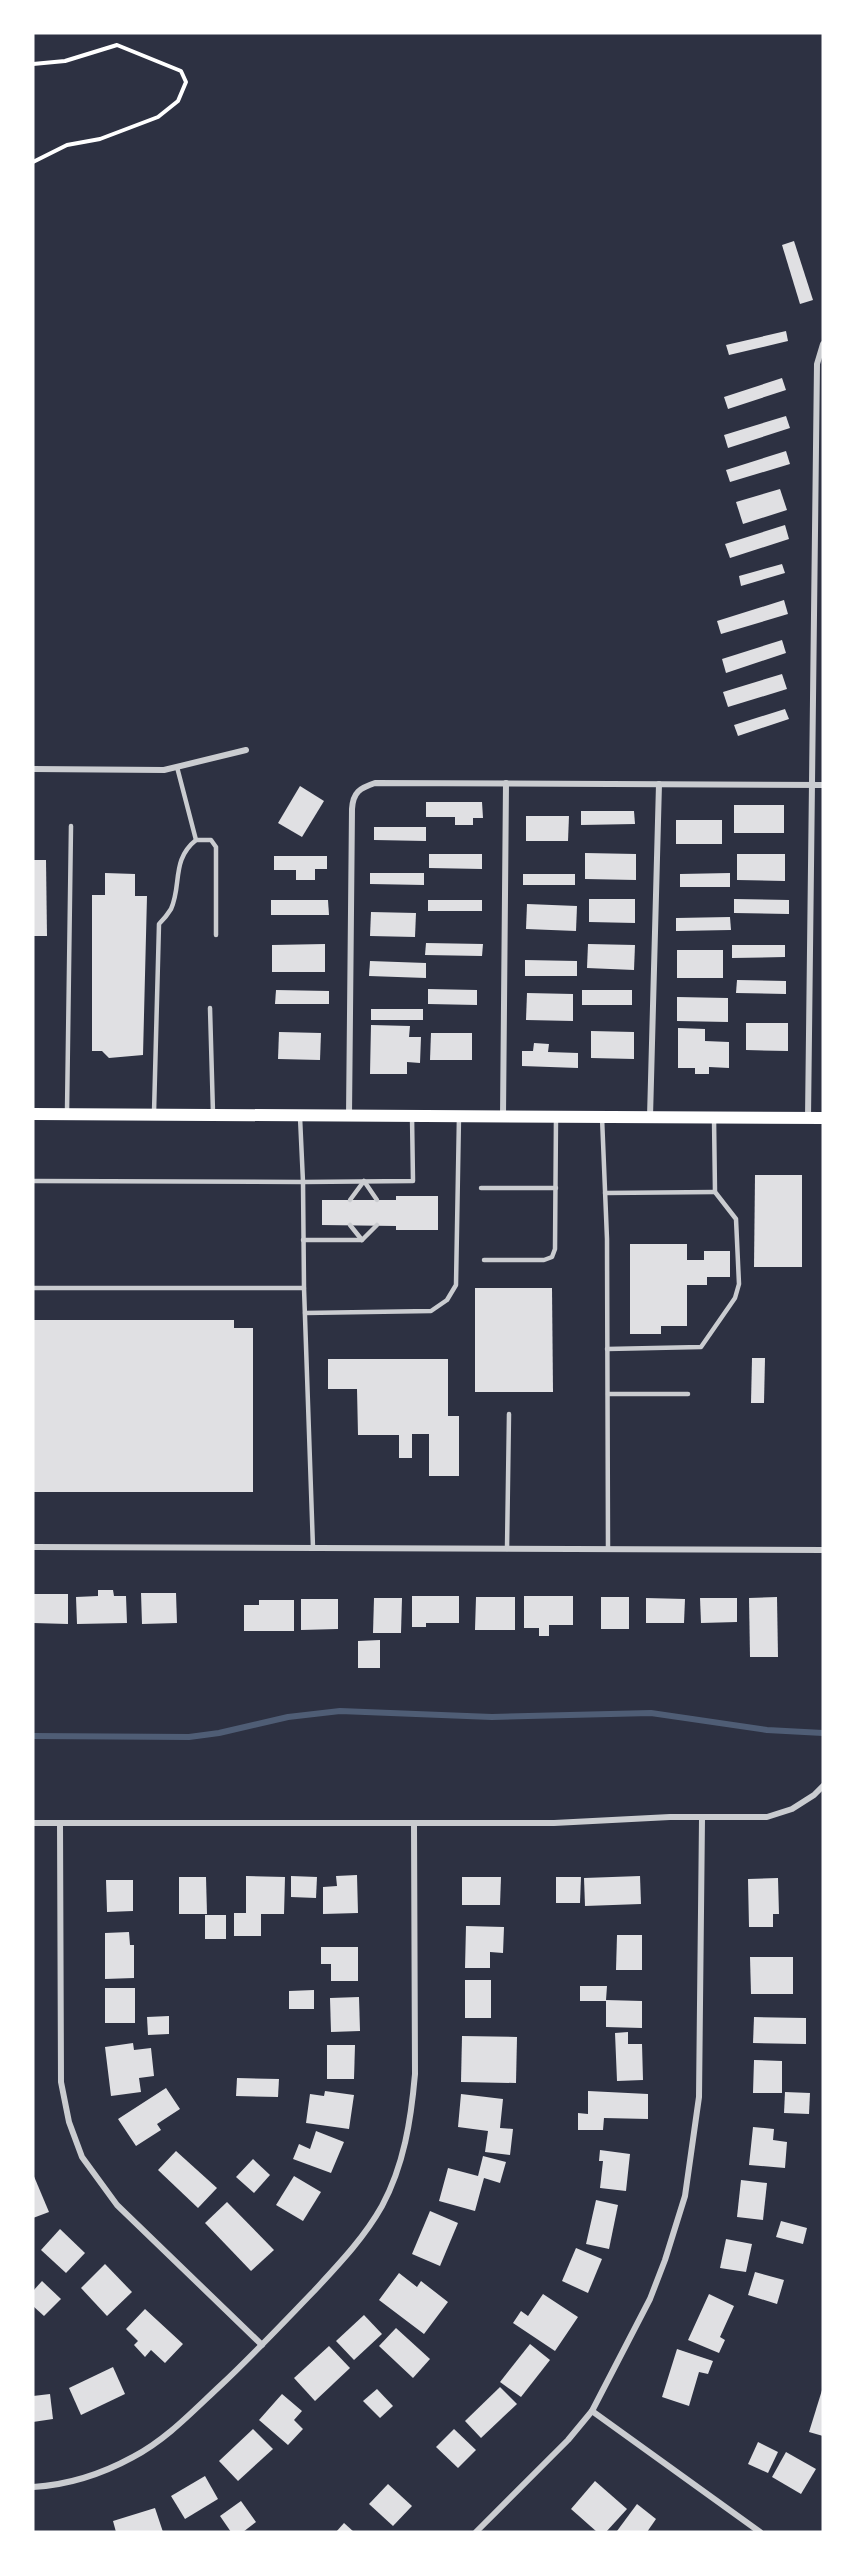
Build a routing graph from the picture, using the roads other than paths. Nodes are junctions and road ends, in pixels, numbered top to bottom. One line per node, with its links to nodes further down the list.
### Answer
1 (823, 344): 7 (street)
2 (246, 750): 3 (street)
3 (177, 767): 4 (street); 10 (lane)
4 (33, 769)
5 (506, 783): 6 (street); 18 (street); 21 (street)
6 (659, 784): 7 (street); 24 (street)
7 (813, 785): 8 (street); 26 (street)
8 (823, 785)
9 (71, 826): 14 (lane)
10 (196, 840): 11 (lane); 15 (lane)
11 (216, 935)
12 (210, 1008): 16 (lane)
13 (33, 1114): 14 (main road)
14 (67, 1114): 15 (main road)
15 (154, 1115): 16 (main road)
16 (214, 1115): 17 (main road)
17 (300, 1116): 18 (main road); 29 (lane)
18 (349, 1116): 19 (main road)
19 (412, 1116): 20 (main road); 30 (lane)
20 (459, 1116): 21 (main road); 44 (lane)
21 (503, 1117): 22 (main road)
22 (556, 1117): 23 (main road); 32 (lane)
23 (602, 1117): 24 (main road); 34 (lane)
24 (650, 1117): 25 (main road)
25 (714, 1118): 26 (main road); 33 (lane)
26 (808, 1118): 27 (main road)
27 (823, 1118)
28 (33, 1181): 29 (lane)
29 (303, 1182): 30 (lane); 39 (lane)
30 (363, 1182): 35 (lane); 36 (lane)
31 (481, 1188): 32 (lane)
32 (556, 1188): 41 (lane)
33 (715, 1192): 34 (lane); 45 (lane)
34 (604, 1193): 45 (lane)
35 (350, 1200)
36 (377, 1200)
37 (350, 1226): 40 (lane)
38 (377, 1226): 40 (lane)
39 (303, 1240): 40 (lane); 43 (lane)
40 (362, 1240)
41 (484, 1260)
42 (33, 1288): 43 (lane)
43 (304, 1288): 44 (lane)
44 (305, 1313): 50 (lane)
45 (608, 1349): 46 (lane)
46 (608, 1394): 47 (lane); 52 (lane)
47 (688, 1394)
48 (509, 1414): 51 (lane)
49 (33, 1547): 50 (street)
50 (313, 1548): 51 (street)
51 (507, 1549): 52 (street)
52 (608, 1549): 53 (street)
53 (823, 1550)
54 (823, 1786): 55 (street)
55 (702, 1819): 58 (street); 60 (street)
56 (33, 1823): 57 (street)
57 (60, 1823): 58 (street); 59 (street)
58 (414, 1824): 59 (street)
59 (262, 2345): 61 (street)
60 (592, 2411): 62 (street); 63 (street)
61 (33, 2487)
62 (476, 2532)
63 (760, 2532)

